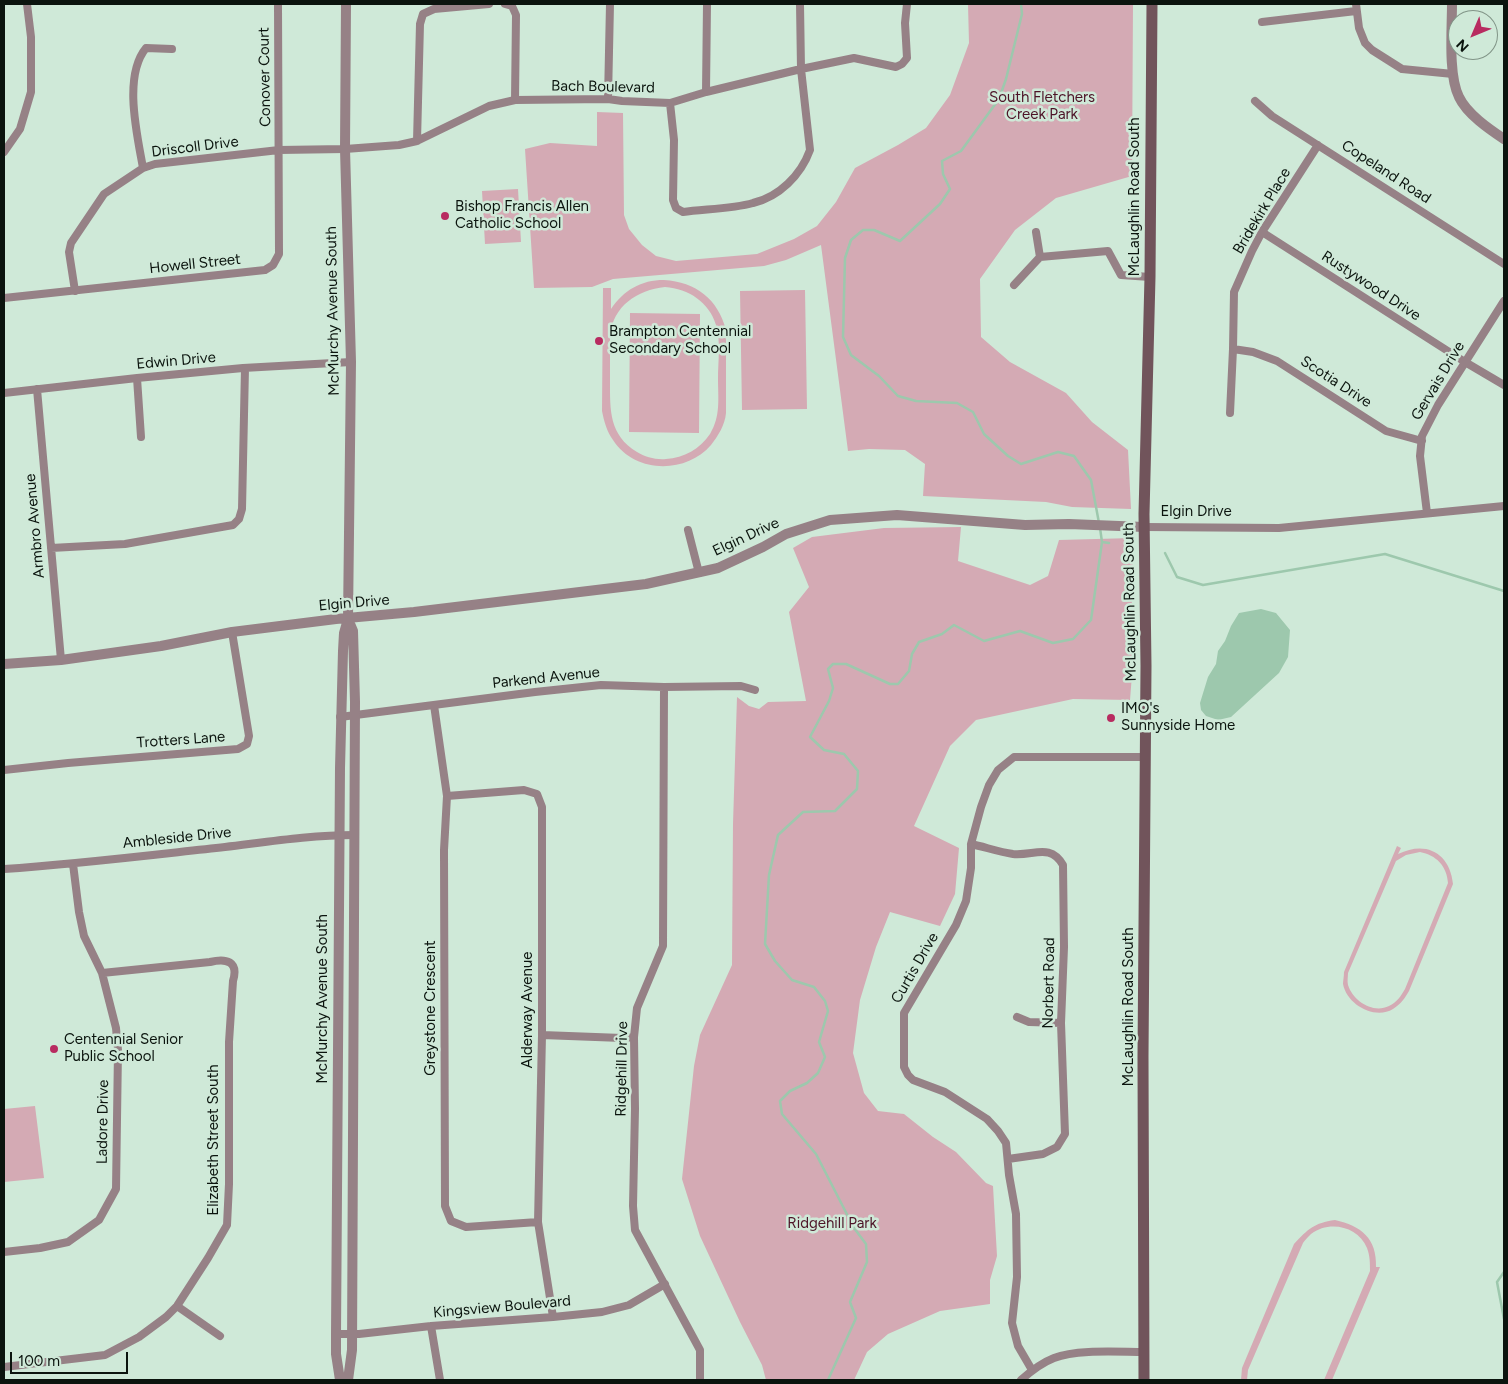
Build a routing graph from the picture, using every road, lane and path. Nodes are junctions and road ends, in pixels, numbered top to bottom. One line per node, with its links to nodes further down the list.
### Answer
1 (27, 4): 27 (street)
2 (278, 4): 26 (street, Conover Court)
3 (346, 4): 25 (street, McMurchy Avenue South)
4 (489, 4): 23 (street)
5 (505, 4): 19 (street)
6 (610, 4): 18 (street)
7 (706, 4): 17 (street)
8 (800, 4): 15 (street)
9 (907, 4): 15 (street, Bach Boulevard)
10 (1152, 4): 33 (main road, McLaughlin Road South)
11 (1452, 4): 16 (street)
12 (1356, 8): 13 (street); 16 (street)
13 (1262, 22)
14 (172, 49): 28 (street)
15 (801, 69): 17 (street, Bach Boulevard); 21 (street)
16 (1453, 74): 22 (street)
17 (706, 92): 21 (street, Bach Boulevard)
18 (608, 99): 19 (street, Bach Boulevard); 21 (street, Bach Boulevard)
19 (515, 100): 23 (street, Bach Boulevard)
20 (1256, 101): 24 (street, Copeland Road)
21 (670, 103)
22 (1504, 140)
23 (417, 141): 25 (street, Bach Boulevard)
24 (1318, 145): 30 (street, Bridekirk Place); 32 (street, Copeland Road)
25 (344, 149): 26 (street, Driscoll Drive); 39 (street, McMurchy Avenue South)
26 (279, 150): 28 (street, Driscoll Drive); 35 (street, Howell Street)
27 (4, 152)
28 (143, 168): 35 (street, Driscoll Drive)
29 (1036, 232): 31 (street)
30 (1262, 232): 38 (street, Bridekirk Place); 40 (street, Rustywood Drive)
31 (1040, 257): 33 (street); 34 (street)
32 (1504, 264)
33 (1150, 277): 51 (main road, McLaughlin Road South)
34 (1014, 285)
35 (75, 291): 36 (street, Howell Street)
36 (4, 298)
37 (1504, 301): 40 (street, Gervais Drive)
38 (1233, 349): 46 (street, Bridekirk Place); 48 (street, Scotia Drive)
39 (351, 362): 41 (street, Edwin Drive); 55 (street, McMurchy Avenue South)
40 (1465, 362): 43 (street, Rustywood Drive); 48 (street, Gervais Drive)
41 (245, 368): 42 (street, Edwin Drive); 53 (street)
42 (138, 378): 44 (street, Edwin Drive); 47 (street)
43 (1504, 385)
44 (37, 390): 45 (street, Edwin Drive); 53 (street, Armbro Avenue)
45 (4, 393)
46 (1230, 413)
47 (141, 437)
48 (1422, 441): 50 (street, Gervais Drive)
49 (1504, 506): 50 (street, Elgin Drive)
50 (1427, 513): 51 (street, Elgin Drive)
51 (1144, 527): 54 (street, Elgin Drive); 64 (main road, McLaughlin Road South)
52 (688, 530): 54 (street)
53 (51, 548): 57 (street, Armbro Avenue)
54 (699, 573): 55 (street, Elgin Drive)
55 (348, 619): 56 (street, Elgin Drive); 62 (street, McMurchy Avenue South); 63 (street, McMurchy Avenue South)
56 (232, 632): 57 (street, Elgin Drive); 65 (street, Trotters Lane)
57 (61, 660): 58 (street, Elgin Drive)
58 (4, 664)
59 (664, 687): 60 (street, Parkend Avenue); 61 (street, Parkend Avenue); 76 (street, Ridgehill Drive)
60 (755, 690)
61 (434, 705): 62 (street, Parkend Avenue); 66 (street, Greystone Crescent)
62 (355, 714): 63 (street, Parkend Avenue); 68 (street, McMurchy Avenue South)
63 (340, 717): 67 (street, McMurchy Avenue South)
64 (1146, 757): 69 (street, Curtis Drive); 87 (main road, McLaughlin Road South)
65 (4, 770)
66 (447, 796): 75 (street, Alderway Avenue); 78 (street, Greystone Crescent)
67 (339, 835): 68 (street, Ambleside Drive); 70 (street, Ambleside Drive); 84 (street, McMurchy Avenue South)
68 (354, 835): 85 (street, McMurchy Avenue South)
69 (971, 844): 74 (street, Norbert Road); 77 (street, Curtis Drive)
70 (73, 864): 71 (street, Ambleside Drive); 72 (street, Ladore Drive)
71 (4, 869)
72 (102, 973): 79 (street, Ladore Drive); 81 (street, Elizabeth Street South)
73 (1017, 1016): 74 (street)
74 (1061, 1022): 77 (street, Norbert Road)
75 (542, 1035): 76 (street); 78 (street, Alderway Avenue)
76 (634, 1037): 80 (street, Ridgehill Drive)
77 (1008, 1159): 89 (street, Curtis Drive)
78 (538, 1222): 82 (street, Alderway Avenue)
79 (4, 1252)
80 (665, 1284): 82 (street, Kingsview Boulevard); 93 (street, Ridgehill Drive)
81 (177, 1306): 86 (street); 88 (street, Elizabeth Street South)
82 (553, 1317): 83 (street, Kingsview Boulevard)
83 (431, 1326): 85 (street, Kingsview Boulevard); 92 (street)
84 (336, 1334): 85 (street, Kingsview Boulevard); 90 (street, McMurchy Avenue South)
85 (352, 1334): 91 (street, McMurchy Avenue South)
86 (220, 1336)
87 (1144, 1352): 89 (street); 95 (main road, McLaughlin Road South)
88 (4, 1367)
89 (1032, 1370): 94 (street)
90 (340, 1380)
91 (348, 1380)
92 (440, 1380)
93 (700, 1380)
94 (1021, 1380)
95 (1144, 1380)

